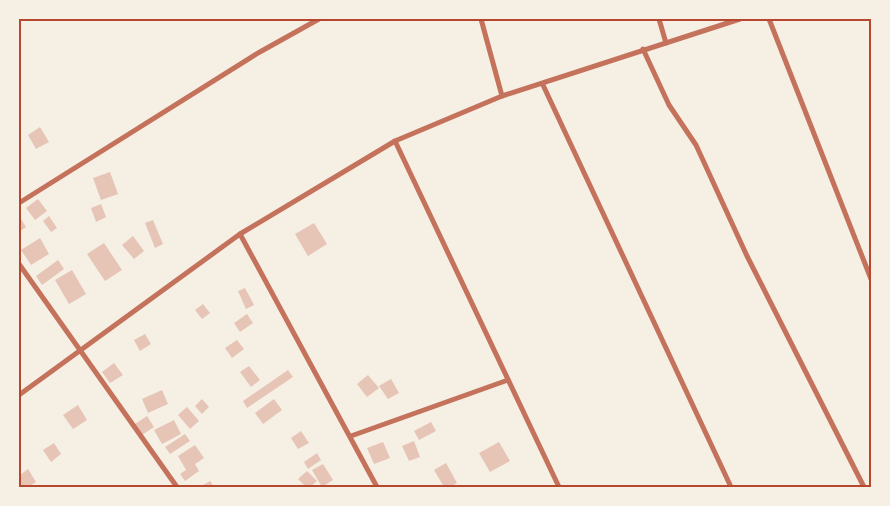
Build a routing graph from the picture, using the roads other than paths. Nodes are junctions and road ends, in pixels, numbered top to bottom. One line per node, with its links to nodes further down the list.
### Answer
1 (319, 19): 11 (street)
2 (481, 19): 9 (street)
3 (659, 19): 6 (street)
4 (740, 19): 6 (street)
5 (768, 19): 14 (street)
6 (666, 43): 7 (street)
7 (643, 49): 8 (street); 23 (street)
8 (543, 85): 9 (street); 22 (street)
9 (502, 96): 10 (street)
10 (395, 141): 12 (street); 16 (street)
11 (19, 203)
12 (240, 234): 15 (street); 18 (street)
13 (19, 264): 15 (street)
14 (871, 280)
15 (79, 350): 17 (street); 19 (street)
16 (508, 380): 18 (street); 21 (street)
17 (19, 395)
18 (351, 436): 20 (street)
19 (177, 487)
20 (377, 487)
21 (559, 487)
22 (732, 487)
23 (864, 487)

